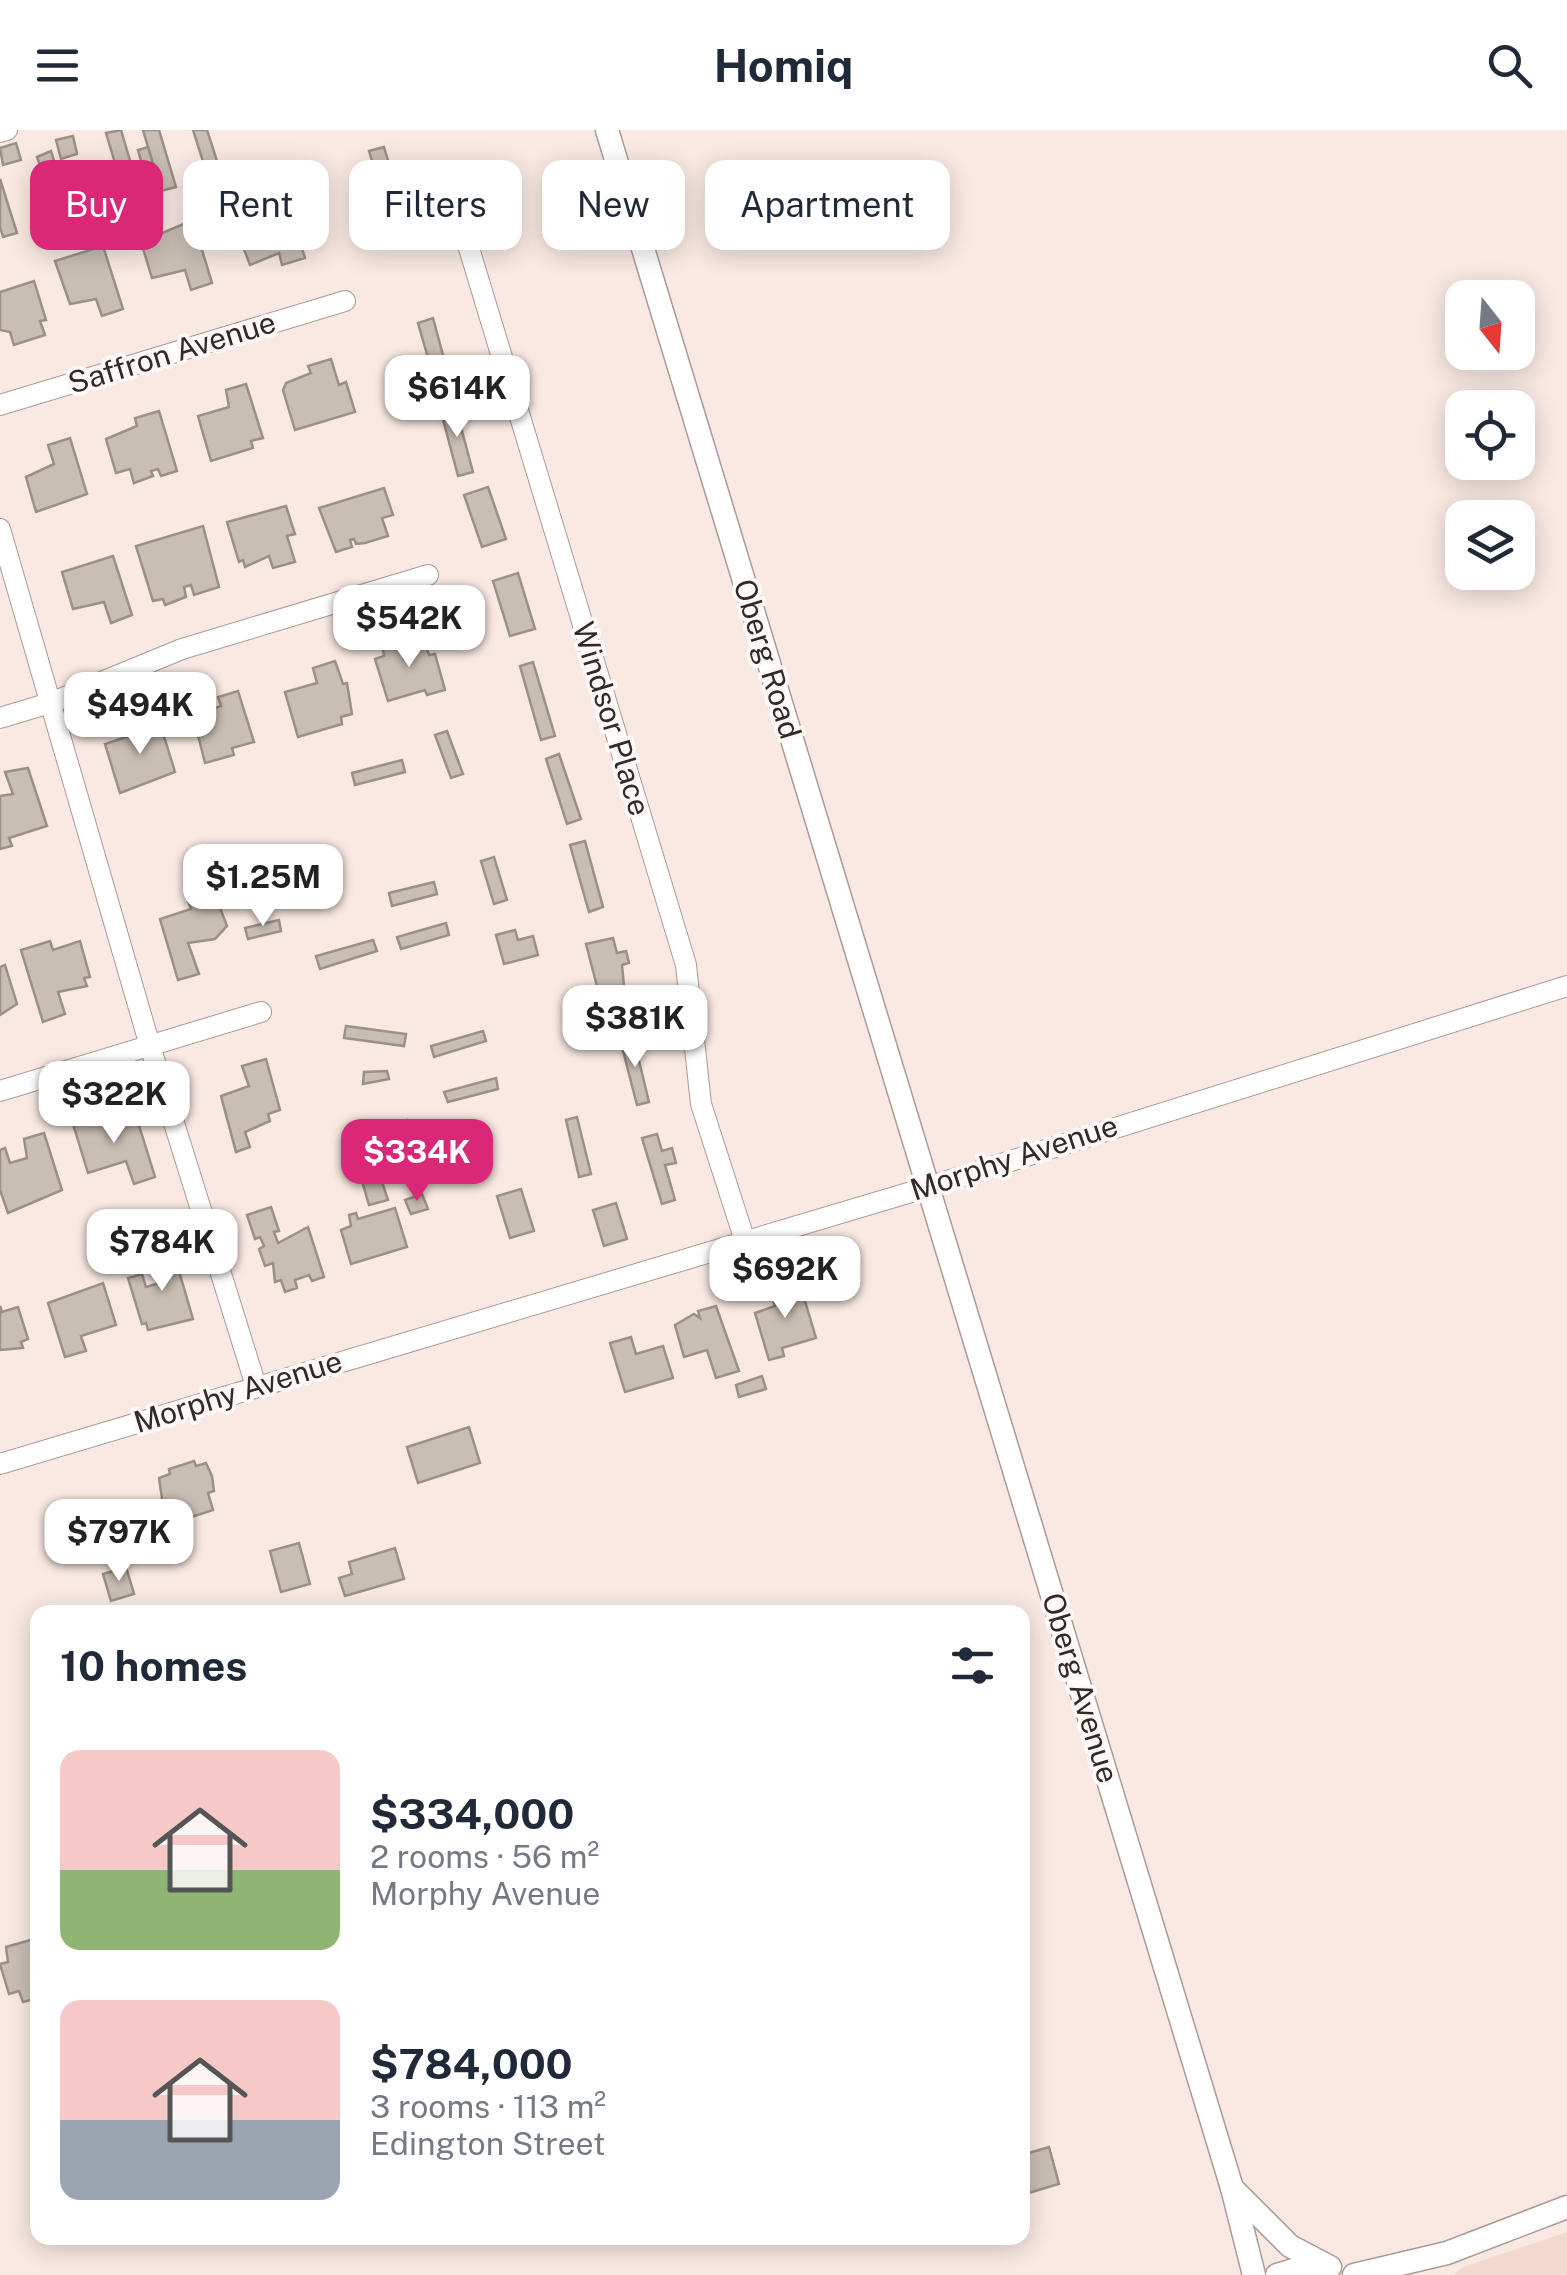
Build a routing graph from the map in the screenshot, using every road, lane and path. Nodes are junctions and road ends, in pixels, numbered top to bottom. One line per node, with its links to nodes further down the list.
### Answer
1 (7, 130): 3 (street)
2 (607, 130): 15 (street, Oberg Road)
3 (0, 132)
4 (470, 250): 16 (street, Windsor Place)
5 (344, 300): 6 (street, Saffron Avenue)
6 (0, 405)
7 (0, 529): 9 (street)
8 (428, 575): 9 (street)
9 (53, 702): 10 (street); 13 (street)
10 (0, 718)
11 (1567, 986): 15 (street, Morphy Avenue)
12 (261, 1012): 13 (street)
13 (150, 1046): 14 (street); 17 (street)
14 (0, 1091)
15 (928, 1187): 16 (street, Morphy Avenue); 19 (street, Oberg Avenue)
16 (745, 1241): 17 (street, Morphy Avenue)
17 (256, 1386): 18 (street, Morphy Avenue)
18 (0, 1464)
19 (1232, 2188): 22 (street, Oberg Avenue); 23 (street, Oberg Avenue)
20 (1567, 2208): 21 (street)
21 (1447, 2253): 22 (street); 25 (street)
22 (1345, 2272): 24 (street)
23 (1254, 2275)
24 (1278, 2275)
25 (1429, 2275)

